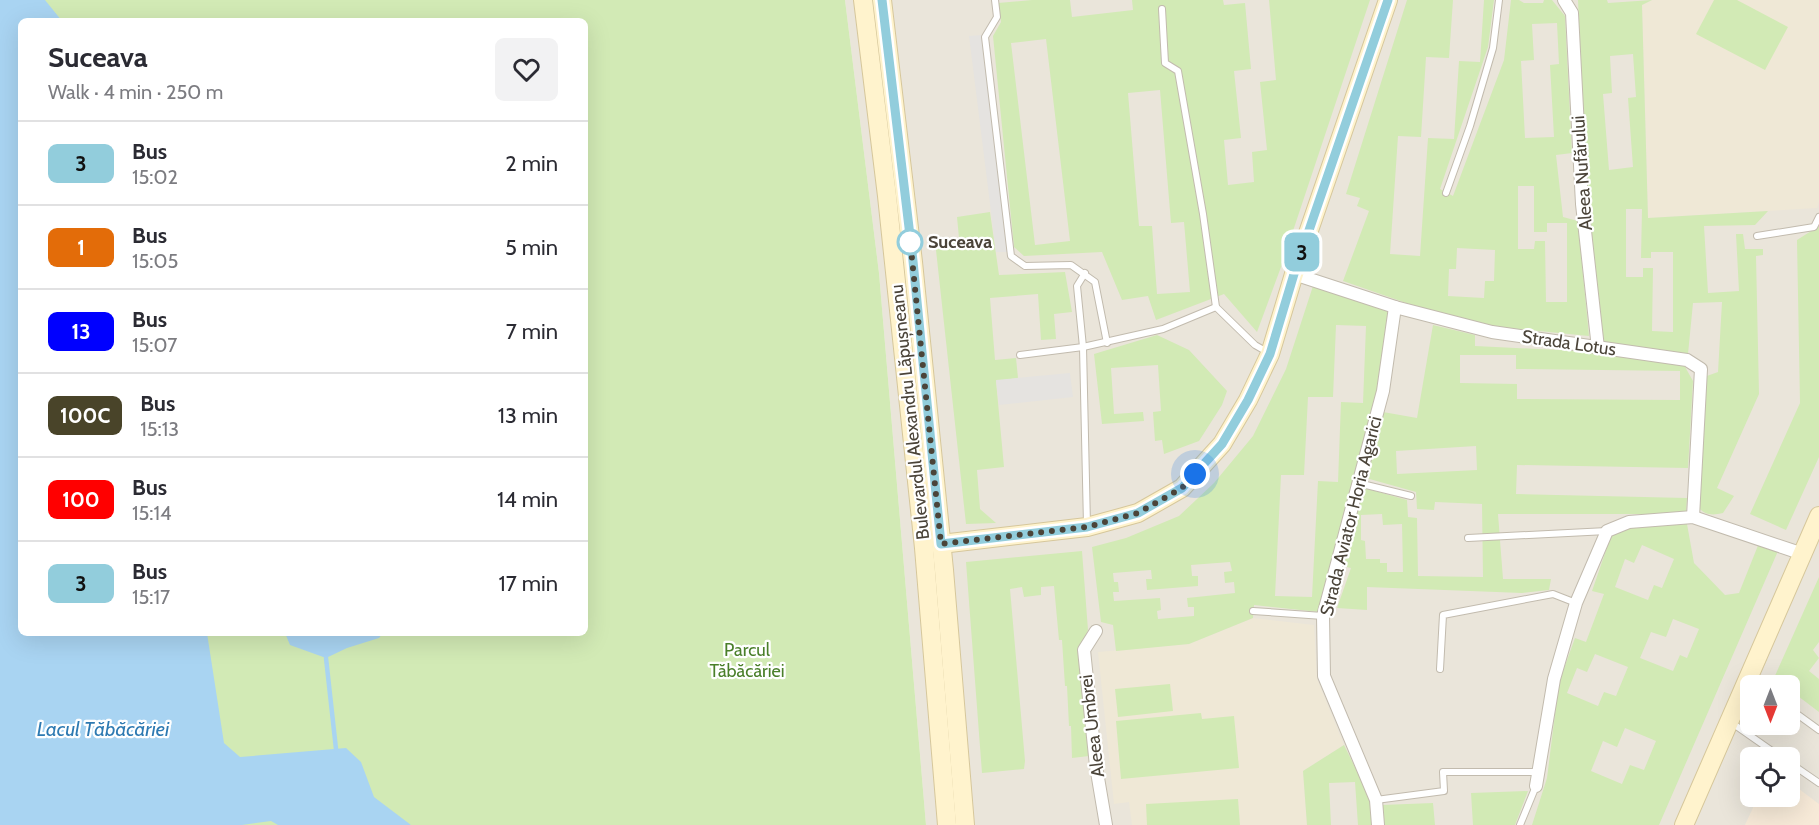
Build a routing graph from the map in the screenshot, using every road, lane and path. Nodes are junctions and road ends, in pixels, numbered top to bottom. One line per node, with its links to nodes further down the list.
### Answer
1 (863, 0): 45 (main road, Bulevardul Alexandru Lăpușneanu)
2 (882, 0): 27 (main road, Bulevardul Alexandru Lăpușneanu)
3 (995, 0): 11 (lane)
4 (1389, 0): 12 (main road)
5 (1499, 0): 8 (lane)
6 (1564, 0): 17 (street, Aleea Nufărului)
7 (1162, 9): 13 (lane)
8 (1446, 193)
9 (1819, 217): 10 (lane)
10 (1756, 236)
11 (1085, 273): 15 (lane); 16 (lane)
12 (1294, 274): 14 (street, Strada Lotus); 18 (main road)
13 (1216, 307): 15 (lane); 18 (lane)
14 (1395, 307): 17 (street, Strada Lotus); 20 (street, Strada Aviator Horia Agarici)
15 (1107, 343): 16 (lane)
16 (1083, 347): 19 (lane); 24 (lane)
17 (1598, 348): 23 (street, Strada Lotus)
18 (1270, 354): 24 (main road)
19 (1020, 355)
20 (1358, 483): 21 (lane); 31 (street, Strada Aviator Horia Agarici)
21 (1411, 496)
22 (1819, 516): 28 (main road)
23 (1693, 518): 25 (street); 28 (street)
24 (1087, 527): 27 (main road)
25 (1607, 531): 26 (lane); 29 (street)
26 (1468, 538)
27 (941, 544): 46 (main road, Bulevardul Alexandru Lăpușneanu)
28 (1803, 554): 34 (main road)
29 (1576, 603): 33 (lane); 41 (street)
30 (1253, 611): 31 (lane)
31 (1323, 616): 44 (street, Strada Aviator Horia Agarici)
32 (1096, 631): 47 (street, Aleea Umbrei)
33 (1440, 669)
34 (1755, 675)
35 (1740, 703): 37 (main road)
36 (1800, 716): 38 (lane)
37 (1730, 721): 39 (lane); 50 (main road)
38 (1819, 730)
39 (1767, 747)
40 (1800, 770): 42 (lane)
41 (1538, 772): 43 (street); 44 (lane)
42 (1819, 783)
43 (1536, 786): 49 (lane)
44 (1376, 800): 48 (street, Strada Aviator Horia Agarici)
45 (947, 825)
46 (965, 825)
47 (1106, 825)
48 (1378, 825)
49 (1520, 825)
50 (1684, 825)

